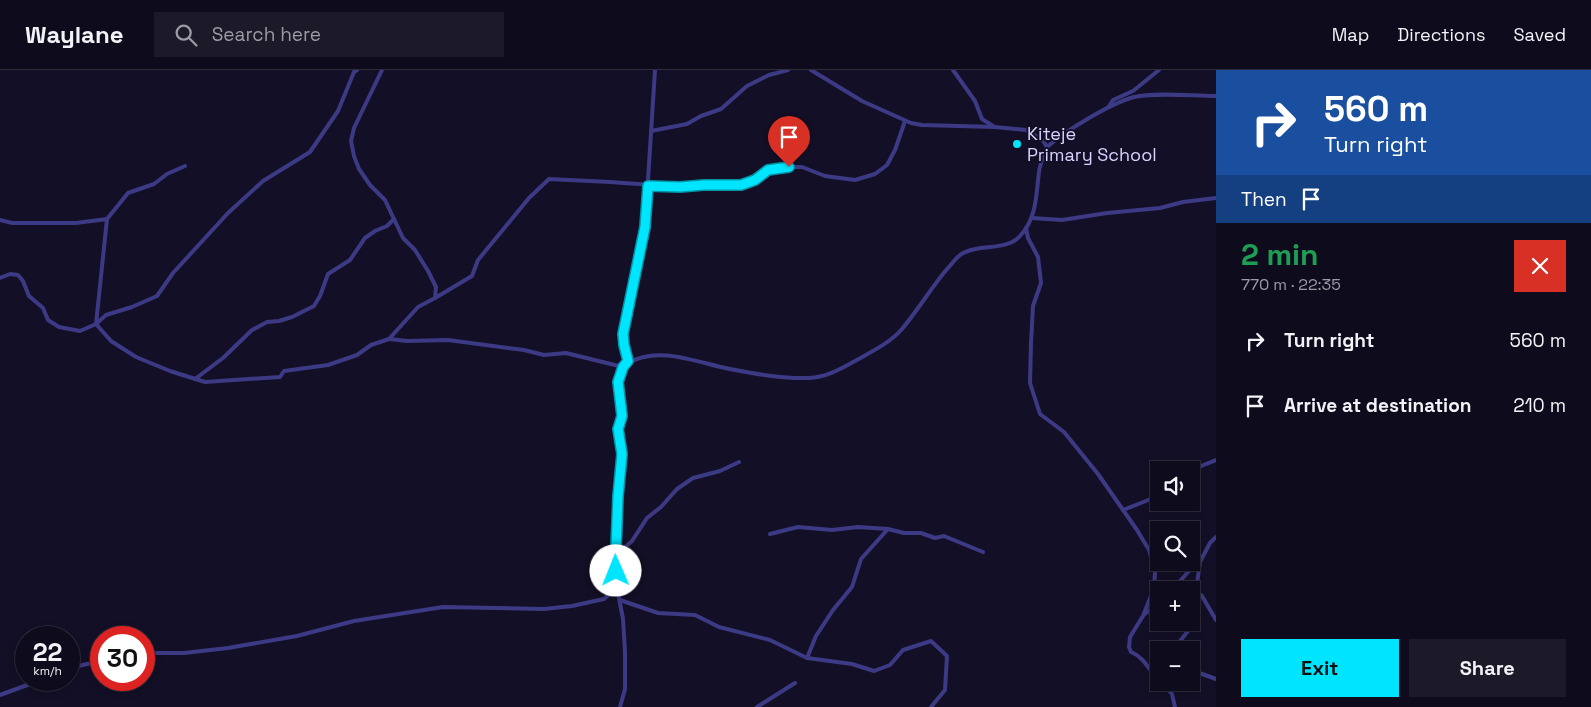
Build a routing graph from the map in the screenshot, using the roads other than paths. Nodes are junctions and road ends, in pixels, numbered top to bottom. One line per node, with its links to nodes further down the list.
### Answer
1 (357, 70): 24 (street)
2 (382, 70): 19 (street)
3 (655, 70): 12 (street)
4 (788, 70): 12 (street)
5 (811, 70): 10 (street)
6 (953, 70): 11 (street)
7 (1159, 70): 9 (street)
8 (1216, 96): 9 (street)
9 (1107, 109): 13 (street)
10 (905, 120): 11 (street); 15 (street)
11 (995, 127): 13 (street)
12 (651, 131): 15 (street)
13 (1047, 147): 17 (street)
14 (185, 166): 18 (street)
15 (648, 186): 23 (street); 26 (street)
16 (1216, 198): 17 (street)
17 (1032, 218): 21 (street)
18 (107, 219): 20 (street); 24 (street)
19 (394, 219): 23 (street); 28 (street)
20 (0, 220)
21 (1026, 228): 26 (street); 33 (street)
22 (0, 278): 24 (street)
23 (435, 298): 25 (street)
24 (96, 324): 28 (street)
25 (389, 339): 27 (street); 28 (street)
26 (627, 364): 27 (street)
27 (623, 367): 38 (street)
28 (195, 378)
29 (1216, 460): 31 (street)
30 (739, 462): 38 (street)
31 (1200, 467)
32 (1150, 499): 33 (street)
33 (1123, 510): 46 (street)
34 (888, 529): 35 (street); 37 (street); 51 (street)
35 (770, 534)
36 (1216, 537): 39 (street)
37 (983, 552)
38 (616, 555): 42 (street)
39 (1200, 562)
40 (1189, 571): 41 (street)
41 (1180, 581)
42 (616, 588): 44 (street); 50 (street)
43 (1200, 595): 47 (street)
44 (620, 600): 51 (street); 59 (street)
45 (1150, 610): 46 (street)
46 (1143, 616): 52 (street)
47 (1216, 620)
48 (1188, 631): 49 (street)
49 (1180, 641)
50 (155, 653)
51 (807, 658): 61 (street)
52 (1150, 668)
53 (1200, 673): 54 (street)
54 (1216, 679)
55 (795, 682): 60 (street)
56 (15, 690): 58 (street)
57 (1169, 691): 62 (street)
58 (0, 695)
59 (620, 707)
60 (757, 707)
61 (931, 707)
62 (1175, 707)

